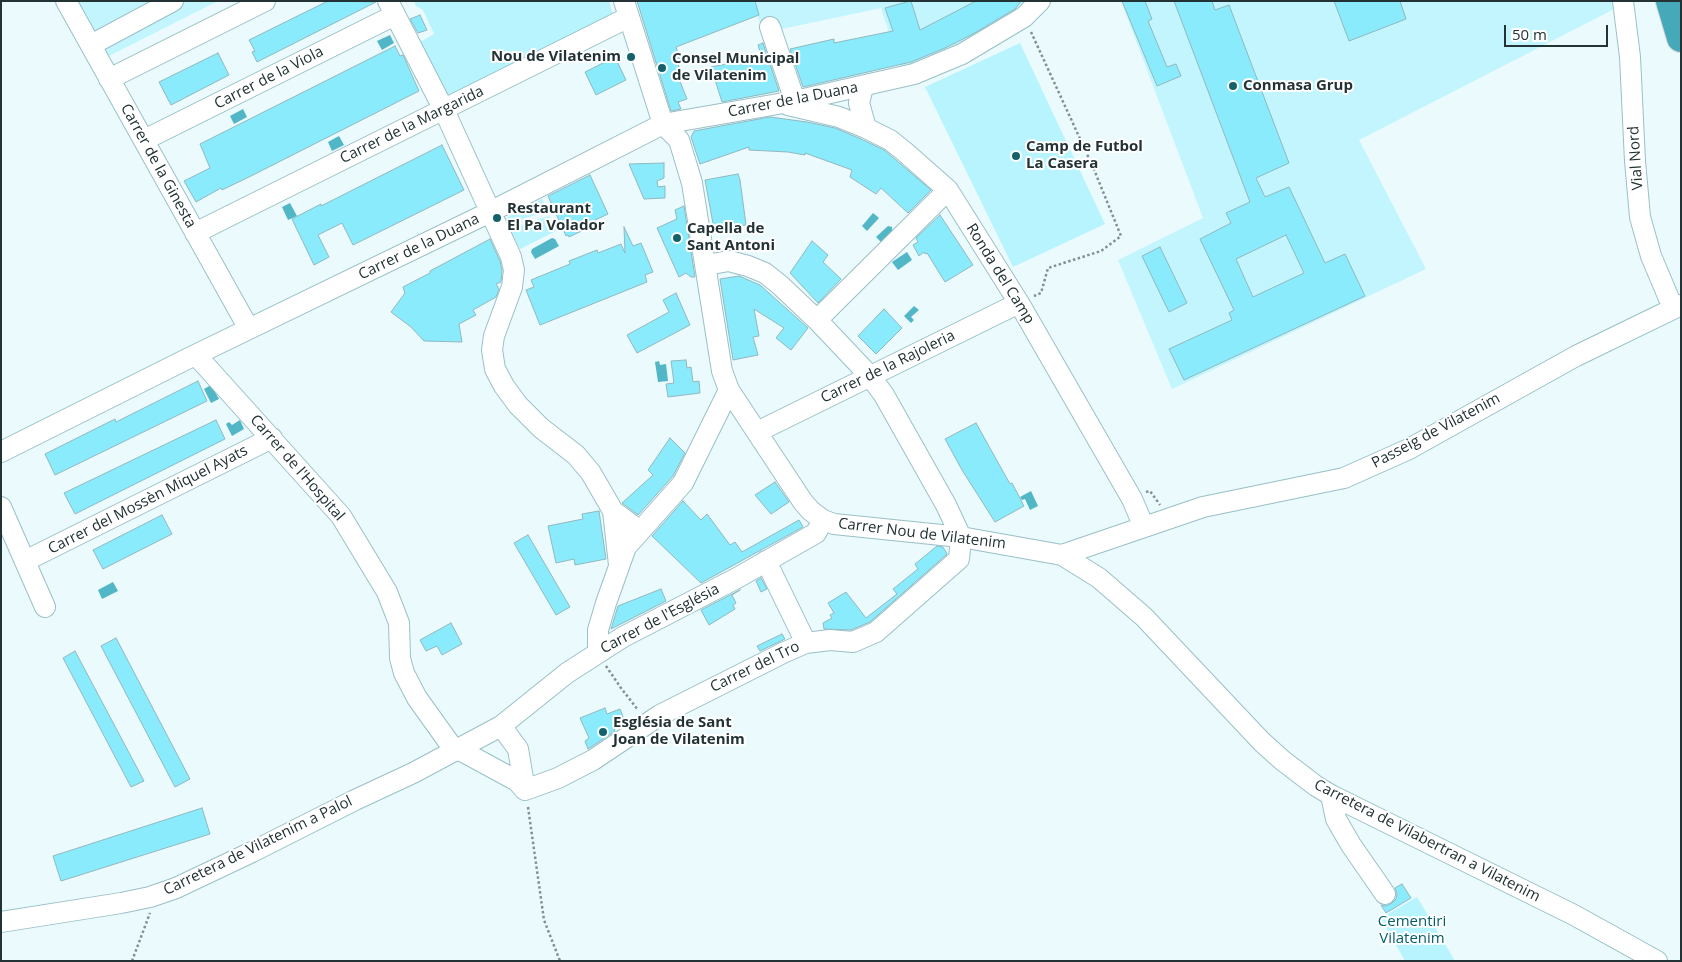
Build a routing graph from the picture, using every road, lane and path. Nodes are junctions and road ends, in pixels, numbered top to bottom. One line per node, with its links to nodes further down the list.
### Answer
1 (66, 1): 13 (street, Carrer de la Ginesta)
2 (172, 1): 13 (street)
3 (265, 1): 8 (street)
4 (1040, 1): 10 (street, Carrer de la Duana)
5 (1623, 1): 26 (street, Vial Nord)
6 (1670, 1): 12 (highway)
7 (391, 8): 17 (street); 20 (street, Carrer de la Viola)
8 (232, 9): 14 (street)
9 (626, 9): 17 (street, Carrer de la Margarida); 18 (street, Carrer Nou de Vilatenim)
10 (1024, 17): 15 (street, Carrer de la Duana); 25 (path)
11 (770, 27): 16 (street)
12 (1681, 38)
13 (91, 45): 14 (street, Carrer de la Ginesta)
14 (109, 79): 20 (street, Carrer de la Ginesta)
15 (863, 87): 16 (street, Carrer de la Duana); 19 (street)
16 (788, 102): 18 (street, Carrer de la Duana); 19 (street, Ronda del Camp)
17 (444, 110): 22 (street); 23 (street, Carrer de la Margarida)
18 (663, 124): 22 (street, Carrer de la Duana); 24 (street, Carrer Nou de Vilatenim)
19 (866, 128): 21 (street, Ronda del Camp)
20 (144, 140): 23 (street, Carrer de la Ginesta)
21 (948, 190): 25 (street, Ronda del Camp); 27 (street)
22 (490, 212): 28 (street, Carrer de la Duana); 36 (street)
23 (195, 233): 28 (street, Carrer de la Ginesta)
24 (706, 265): 27 (street); 31 (street, Carrer Nou de Vilatenim)
25 (1019, 303): 30 (street, Carrer de la Rajoleria); 38 (street, Ronda del Camp)
26 (1677, 307): 38 (street, Passeig de Vilatenim)
27 (817, 320): 30 (street)
28 (249, 330): 29 (street, Carrer de la Duana)
29 (196, 355): 33 (street, Carrer de l'Hospital); 34 (street, Carrer de la Duana)
30 (870, 376): 32 (street, Carrer de la Rajoleria); 40 (street)
31 (729, 390): 32 (street, Carrer Nou de Vilatenim); 39 (street)
32 (757, 432): 37 (street, Carrer Nou de Vilatenim)
33 (272, 438): 42 (street, Carrer del Mossèn Miquel Ayats); 50 (street, Carrer de l'Hospital)
34 (1, 452)
35 (1, 507): 42 (street)
36 (613, 511): 39 (street); 44 (street)
37 (823, 520): 40 (street, Carrer Nou de Vilatenim); 43 (street, Carrer de l'Església)
38 (1144, 527): 41 (street, Passeig de Vilatenim)
39 (640, 531): 44 (street)
40 (960, 537): 41 (street, Carrer Nou de Vilatenim); 46 (street, Carrer del Tro)
41 (1062, 555): 52 (street, Carretera de Vilabertran a Vilatenim)
42 (24, 561): 45 (street)
43 (766, 561): 46 (street); 47 (street, Carrer de l'Església)
44 (619, 566): 47 (street)
45 (45, 607)
46 (806, 642): 48 (street, Carrer del Tro)
47 (598, 653): 48 (path); 49 (street, Carrer de l'Església)
48 (660, 715): 51 (street, Carrer del Tro)
49 (501, 726): 50 (street, Carretera de Vilatenim a Palol); 51 (street)
50 (456, 750): 51 (street); 53 (street, Carretera de Vilatenim a Palol)
51 (526, 790): 57 (path)
52 (1331, 795): 54 (street); 58 (street, Carretera de Vilabertran a Vilatenim)
53 (159, 894): 55 (street, Carretera de Vilatenim a Palol); 56 (path)
54 (1385, 894)
55 (1, 922)
56 (132, 961)
57 (560, 961)
58 (1657, 961)

